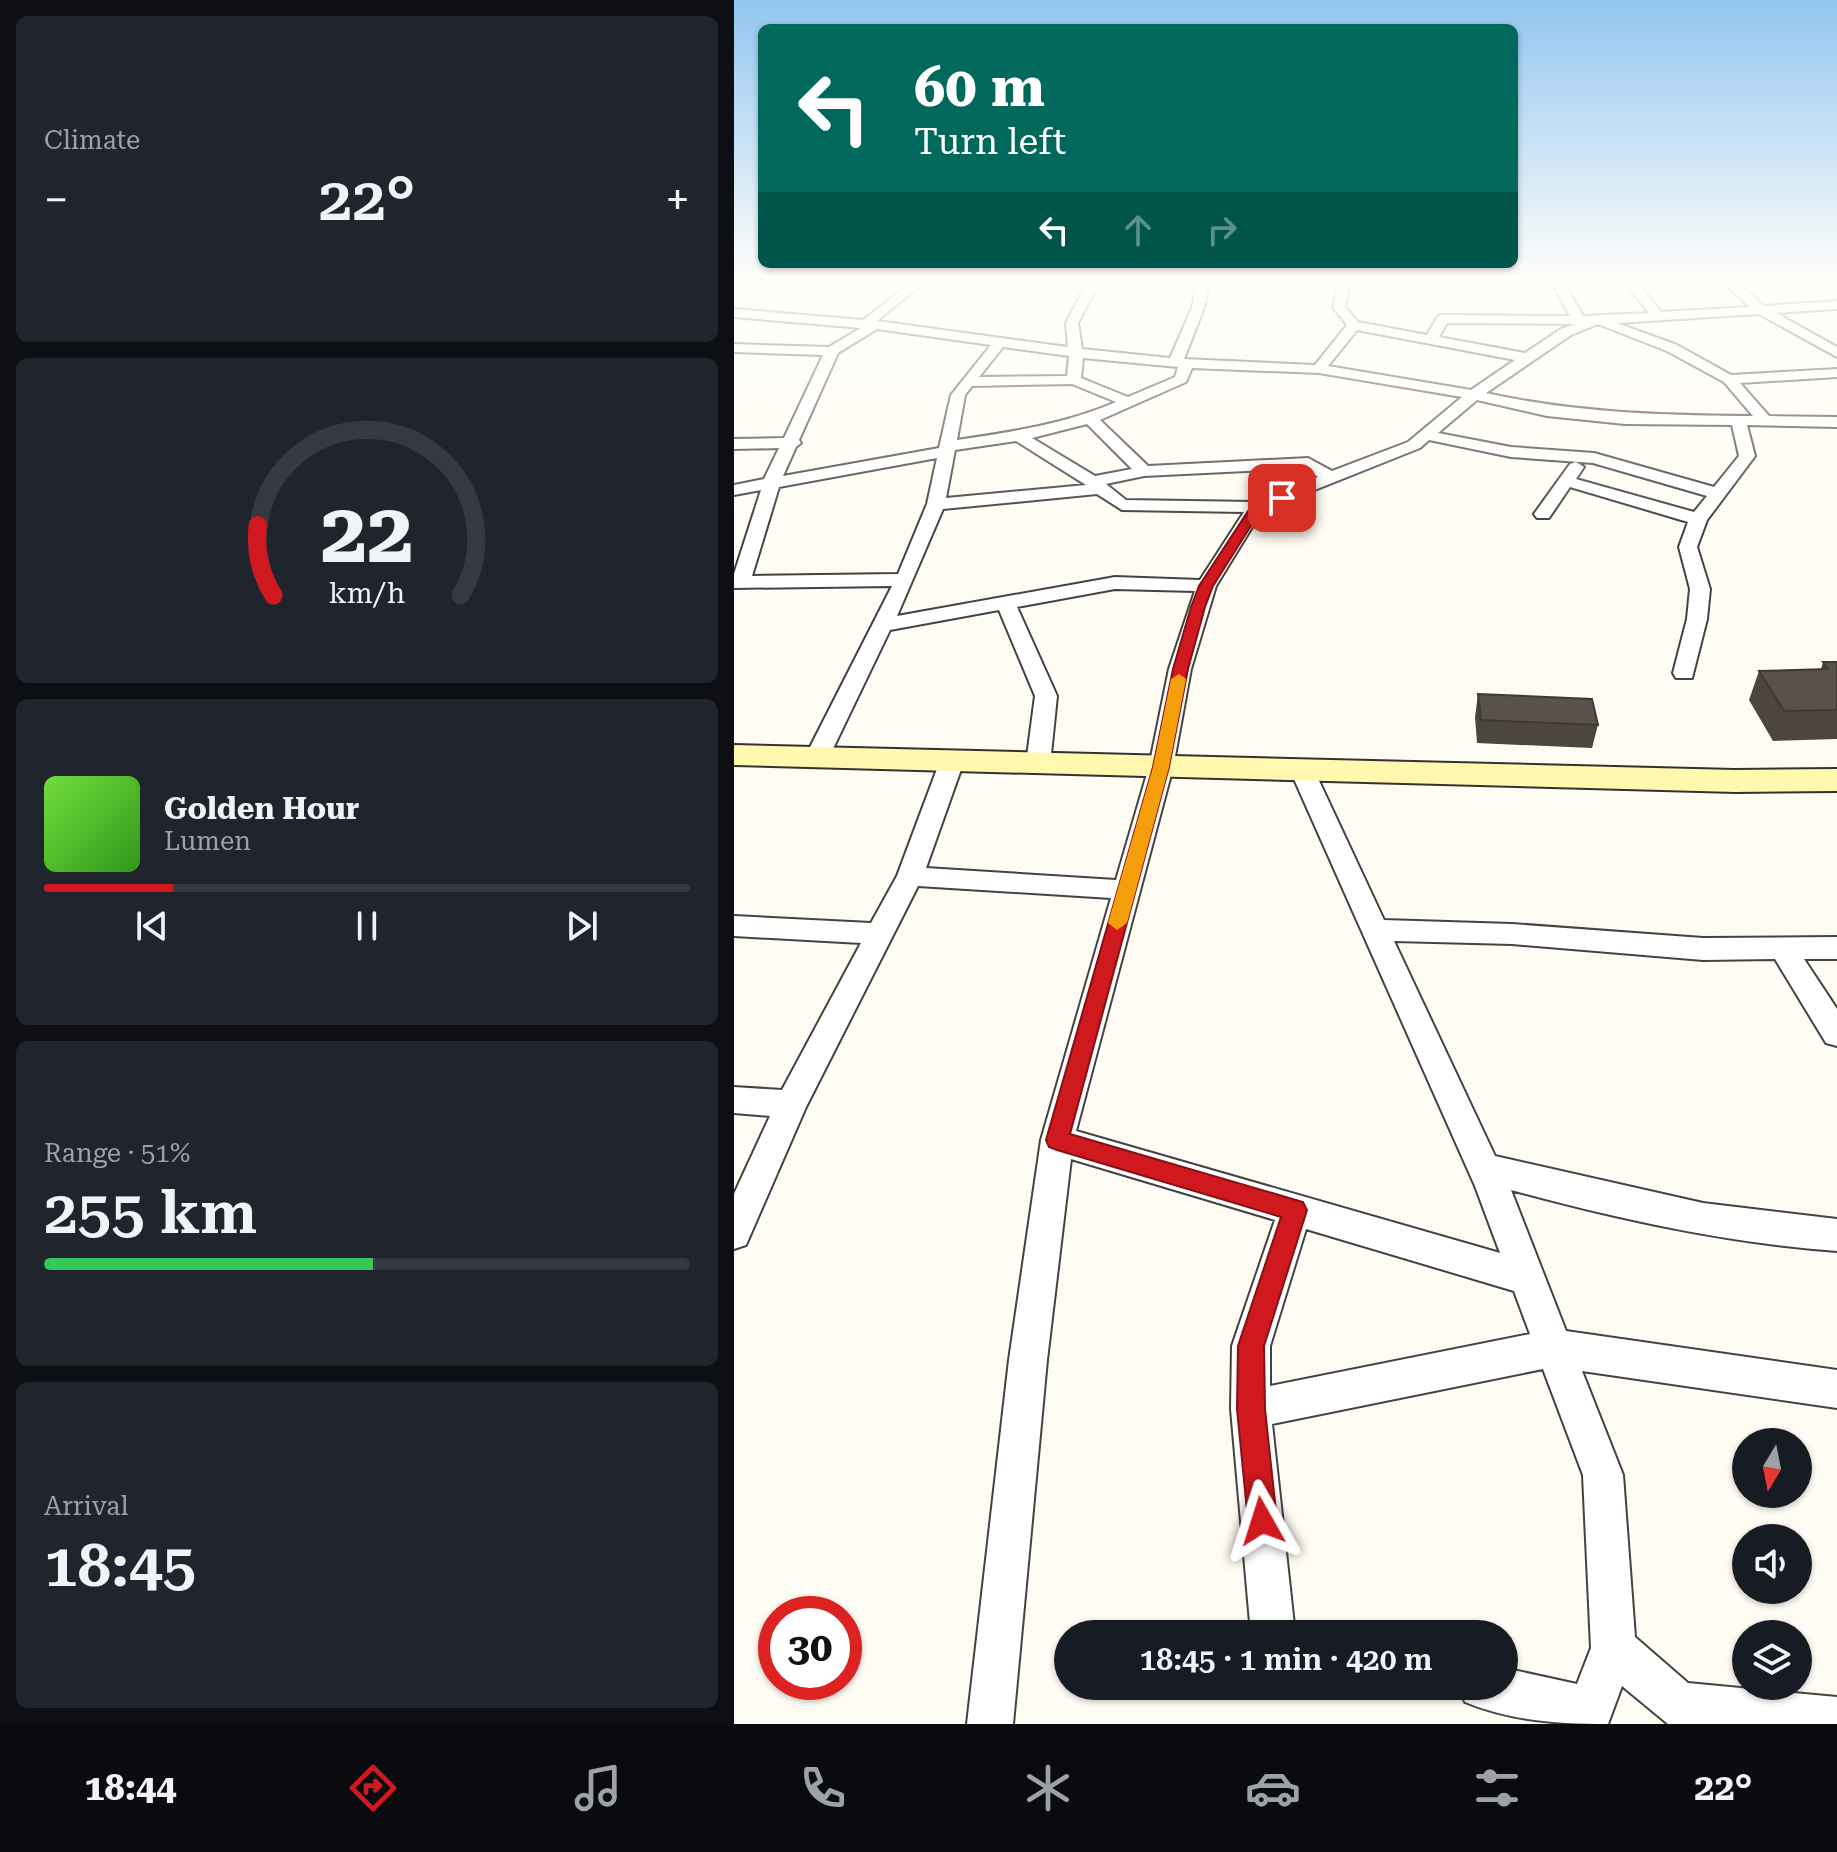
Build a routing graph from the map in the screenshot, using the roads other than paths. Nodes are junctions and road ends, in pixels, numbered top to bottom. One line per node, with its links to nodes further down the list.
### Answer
1 (828, 361): 22 (street)
2 (984, 361): 13 (street)
3 (1075, 361): 12 (street)
4 (1161, 361): 8 (street)
5 (1325, 361): 9 (street)
6 (1522, 361): 14 (street)
7 (1697, 361): 11 (street)
8 (1181, 363): 9 (street); 15 (street)
9 (1319, 369): 14 (street)
10 (1837, 373): 11 (street)
11 (1729, 379): 18 (street)
12 (1074, 380): 13 (street); 15 (street)
13 (968, 382): 24 (street)
14 (1474, 395): 17 (street); 20 (street)
15 (1128, 402): 16 (street)
16 (1090, 419): 21 (street); 26 (street)
17 (1738, 420): 18 (street); 32 (street)
18 (1765, 421): 19 (street)
19 (1837, 422)
20 (1426, 435): 25 (street); 27 (street)
21 (1019, 436): 24 (street); 30 (street)
22 (793, 443): 23 (street); 28 (street)
23 (734, 444)
24 (947, 449): 28 (street); 33 (street)
25 (1582, 457): 29 (street); 32 (street)
26 (1144, 471): 27 (street); 30 (street)
27 (1333, 479): 34 (street)
28 (772, 481): 31 (street); 38 (street)
29 (1566, 481): 35 (street); 36 (street)
30 (1096, 486): 33 (street); 34 (street)
31 (734, 490)
32 (1718, 494): 36 (street)
33 (936, 504): 37 (street)
34 (1256, 507): 39 (street)
35 (1543, 514)
36 (1698, 519): 42 (street)
37 (905, 580): 38 (street); 41 (street)
38 (737, 582)
39 (1206, 586): 40 (street); 47 (street)
40 (1006, 603): 41 (street); 46 (street)
41 (883, 625): 44 (street)
42 (1684, 673)
43 (734, 755): 44 (main road)
44 (817, 757): 45 (main road)
45 (952, 761): 46 (main road); 50 (street)
46 (1038, 764): 47 (main road)
47 (1161, 767): 48 (main road); 51 (street)
48 (1302, 770): 49 (main road); 53 (street)
49 (1837, 780)
50 (910, 876): 51 (street); 54 (street)
51 (1127, 890): 60 (street)
52 (734, 926): 54 (street)
53 (1375, 930): 56 (street); 61 (street)
54 (879, 934): 59 (street)
55 (1837, 948): 56 (street)
56 (1784, 950): 57 (street)
57 (1837, 1034)
58 (734, 1100): 59 (street)
59 (791, 1104): 63 (street)
60 (1057, 1140): 62 (street); 74 (street)
61 (1484, 1168): 64 (street); 65 (street)
62 (1295, 1210): 65 (street); 68 (street)
63 (734, 1233)
64 (1837, 1235)
65 (1524, 1277): 66 (street)
66 (1555, 1348): 67 (street); 68 (street); 70 (street)
67 (1837, 1389)
68 (1251, 1409): 69 (street)
69 (1272, 1620)
70 (1613, 1648): 72 (street); 73 (street)
71 (1518, 1697): 72 (street)
72 (1588, 1717)
73 (1837, 1720)
74 (990, 1724)

